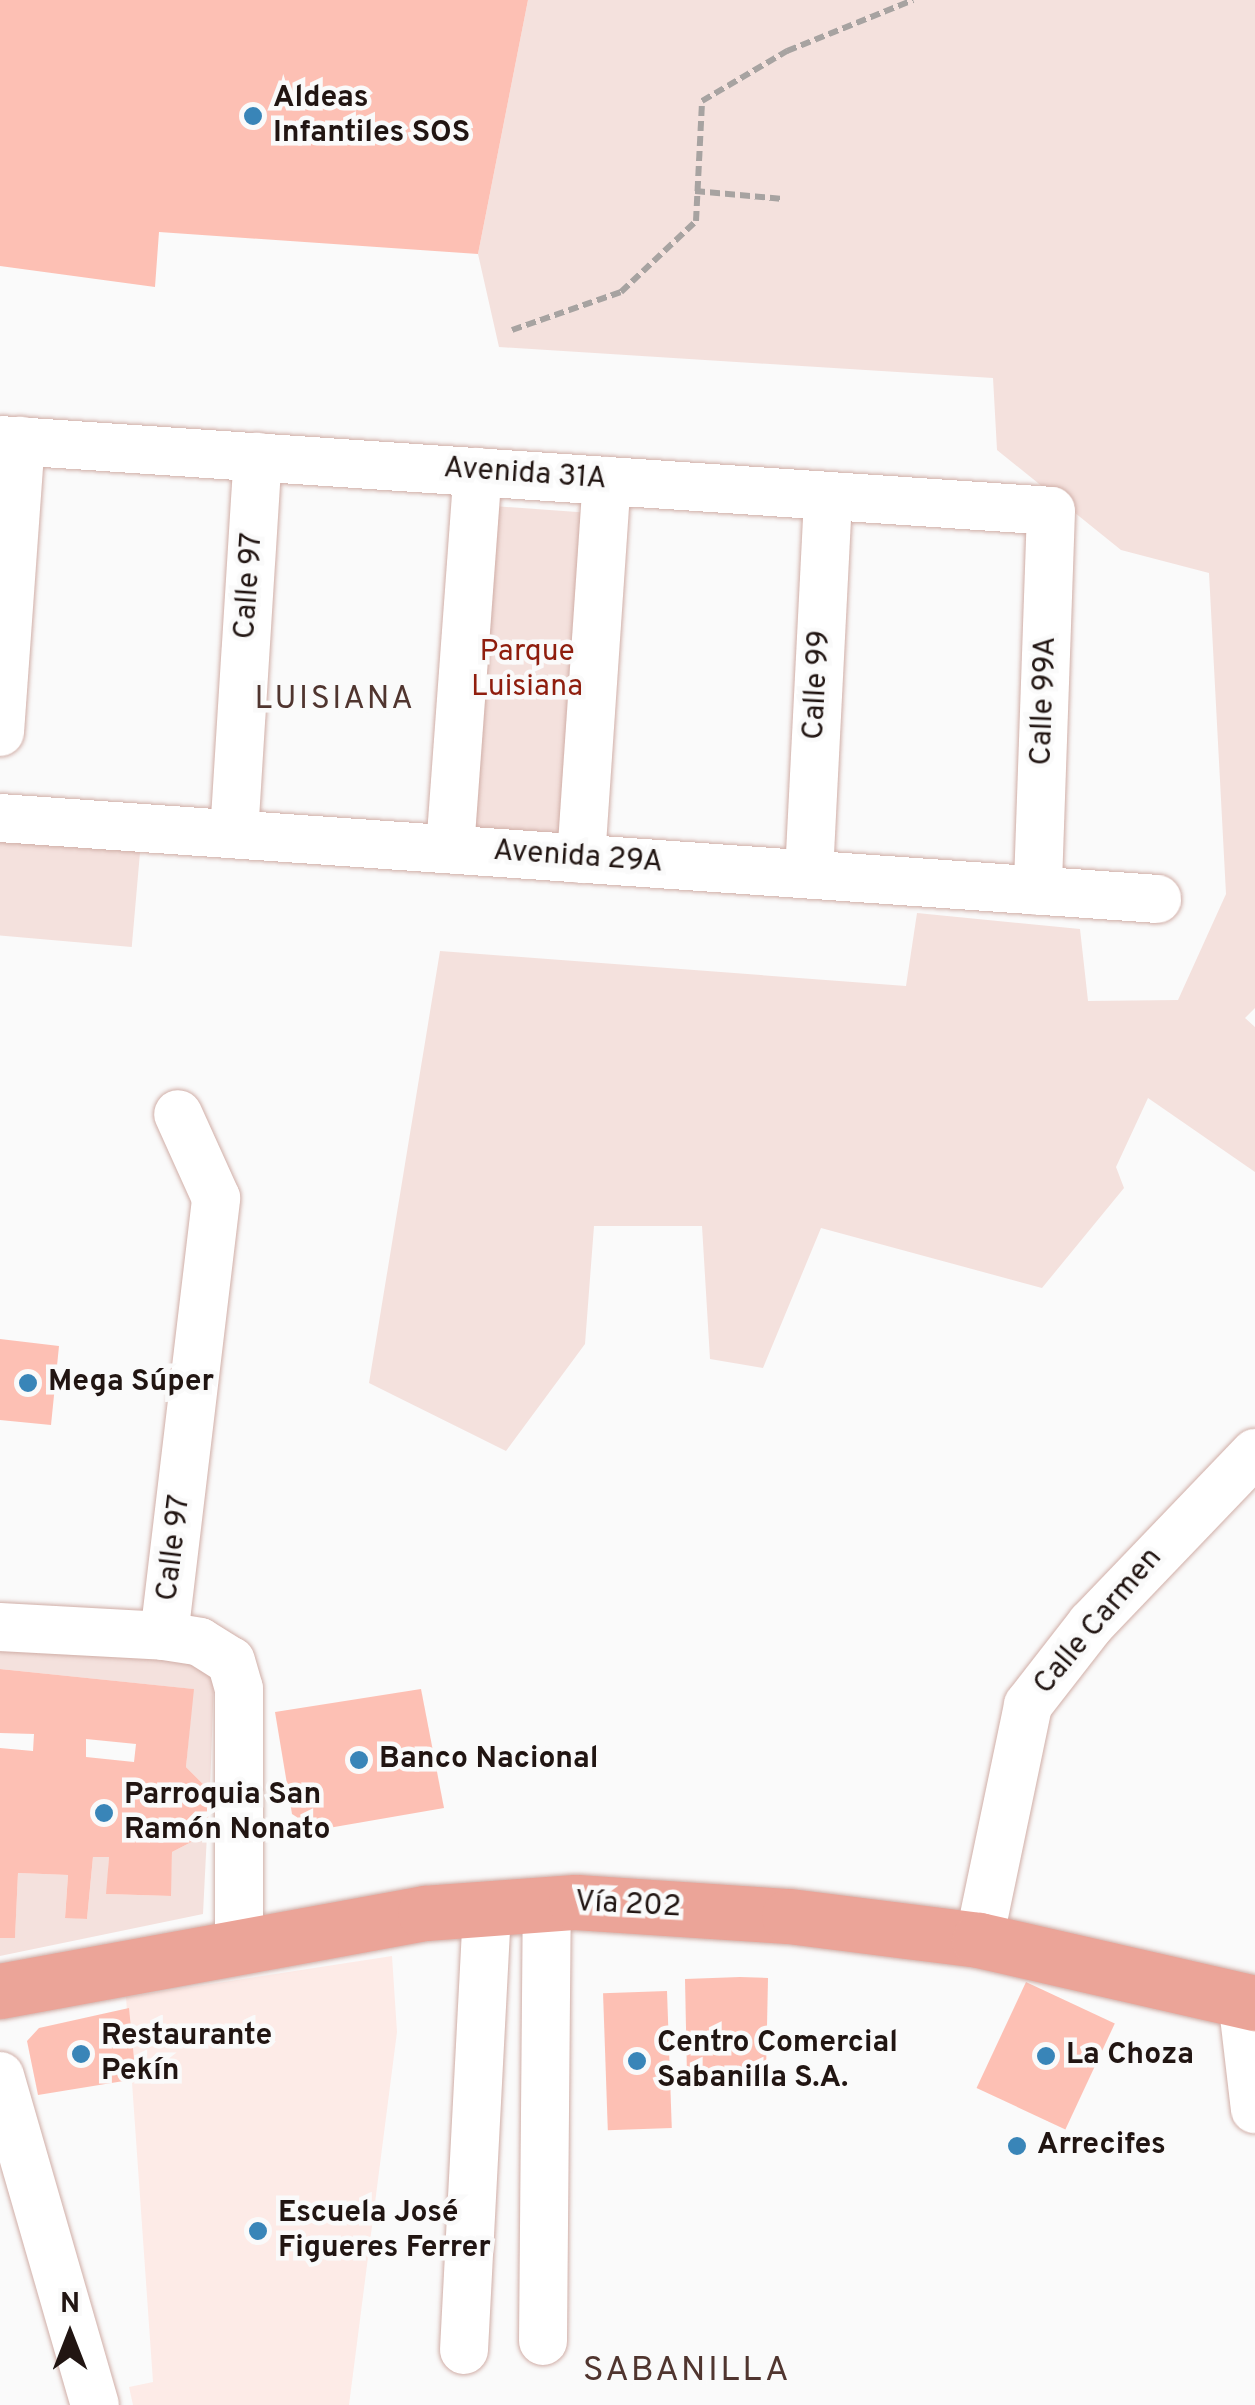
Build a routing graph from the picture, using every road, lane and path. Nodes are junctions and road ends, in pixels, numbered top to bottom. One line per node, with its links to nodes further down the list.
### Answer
1 (913, 0): 2 (path)
2 (695, 191): 3 (path); 4 (path)
3 (783, 199)
4 (512, 330)
5 (10, 440): 6 (street, Avenida 31A); 11 (street)
6 (258, 458): 7 (street, Avenida 31A); 13 (street, Calle 97)
7 (478, 472): 8 (street, Avenida 31A); 14 (street)
8 (606, 481): 9 (street, Avenida 31A); 15 (street)
9 (828, 496): 10 (street, Avenida 31A); 16 (street, Calle 99)
10 (1051, 510): 17 (street, Calle 99A)
11 (0, 732)
12 (0, 818): 13 (street, Avenida 29A)
13 (234, 834): 14 (street, Avenida 29A)
14 (450, 849): 15 (street, Avenida 29A)
15 (582, 859): 16 (street, Avenida 29A)
16 (809, 874): 17 (street, Avenida 29A)
17 (1038, 890): 18 (street, Avenida 29A)
18 (1157, 899)
19 (178, 1114): 22 (street, Calle 97)
20 (1255, 1453): 25 (street, Calle Carmen)
21 (0, 1627): 22 (street)
22 (164, 1636): 26 (street, Calle 97)
23 (547, 1904): 24 (main road, Vía 202); 25 (main road, Vía 202); 31 (street)
24 (487, 1908): 26 (main road, Vía 202); 32 (street)
25 (979, 1940): 28 (main road, Vía 202)
26 (239, 1944): 27 (main road, Vía 202)
27 (0, 1991)
28 (1249, 2001): 30 (street)
29 (0, 2076): 33 (street)
30 (1255, 2110)
31 (543, 2341)
32 (464, 2350)
33 (95, 2405)

